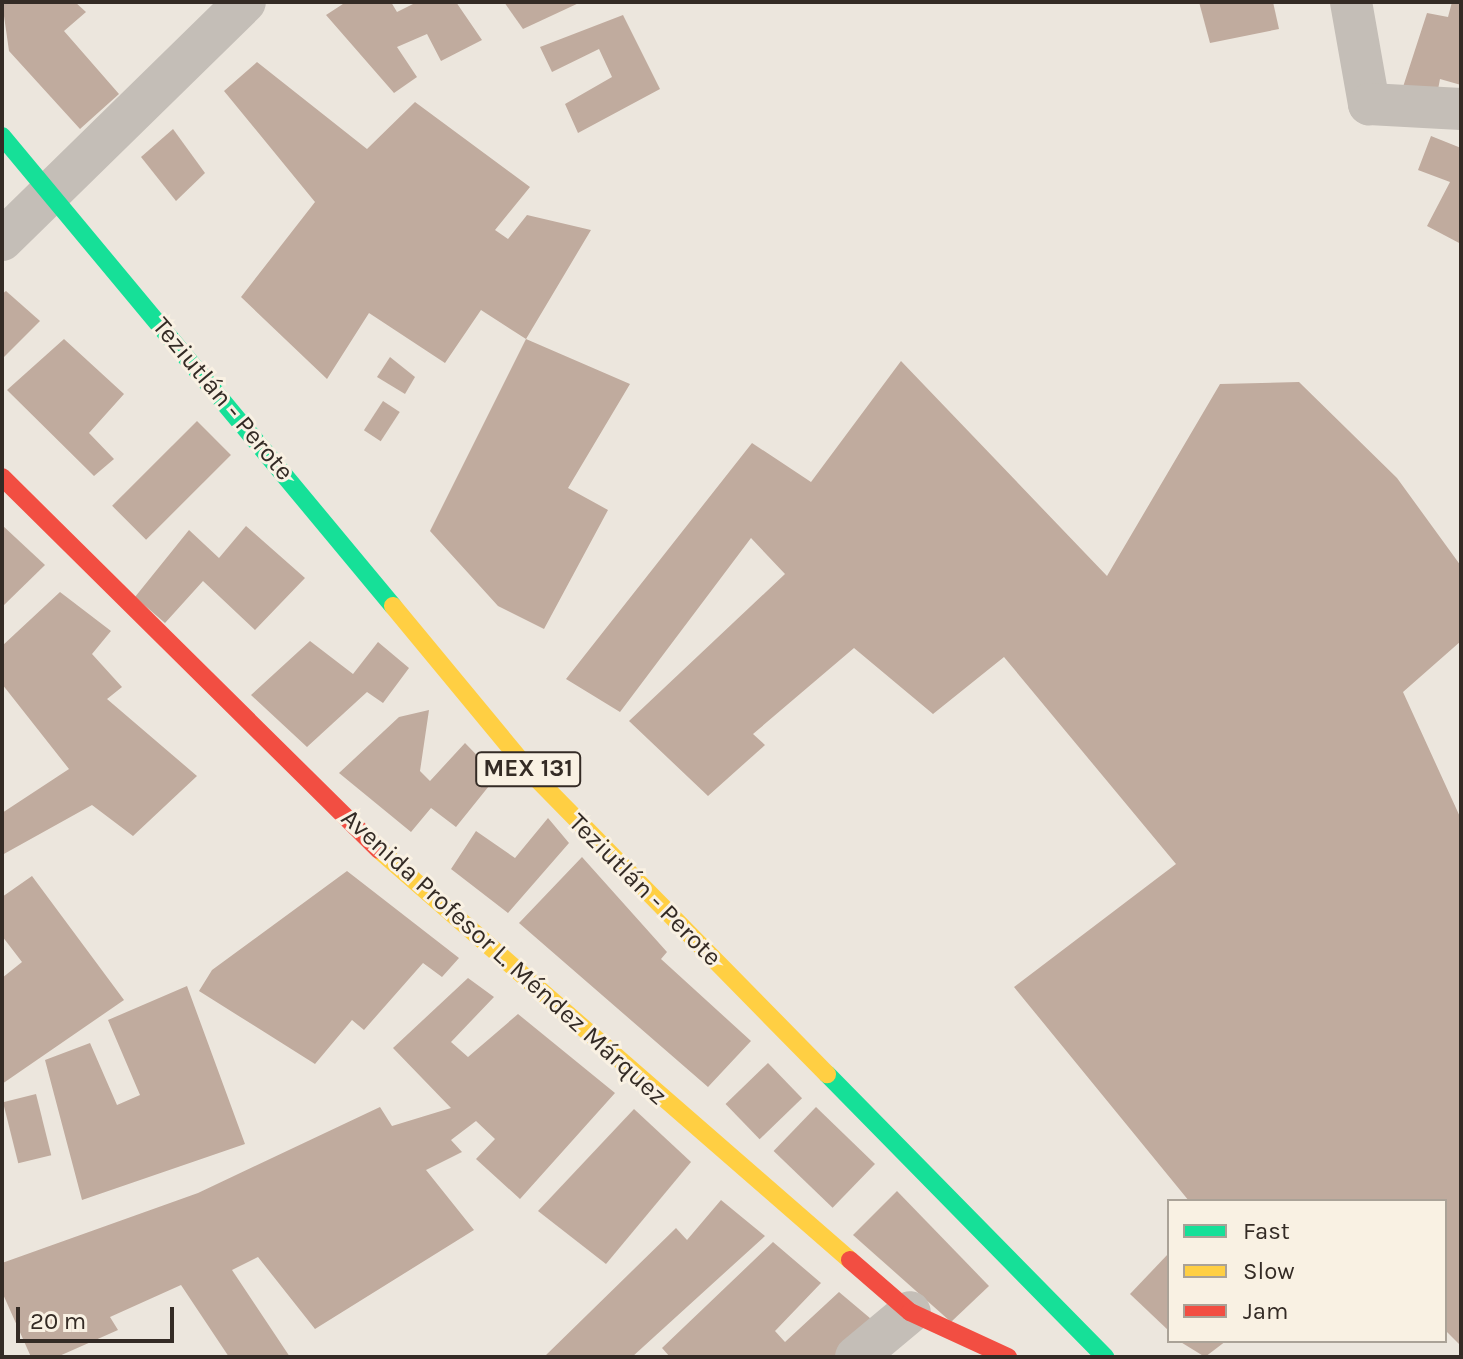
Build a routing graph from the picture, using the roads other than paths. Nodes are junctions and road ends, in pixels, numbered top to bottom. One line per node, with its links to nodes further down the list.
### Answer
1 (245, 2): 5 (street)
2 (1351, 2): 3 (street)
3 (1461, 109)
4 (2, 136): 5 (main road, Teziutlán - Perote / MEX 131)
5 (52, 192): 6 (street); 11 (main road, Teziutlán - Perote / MEX 131)
6 (2, 240)
7 (2, 477): 8 (main road, Avenida Profesor L. Méndez Márquez)
8 (910, 1312): 9 (street); 10 (main road, Avenida Profesor L. Méndez Márquez)
9 (856, 1357)
10 (1008, 1357)
11 (1105, 1357)

